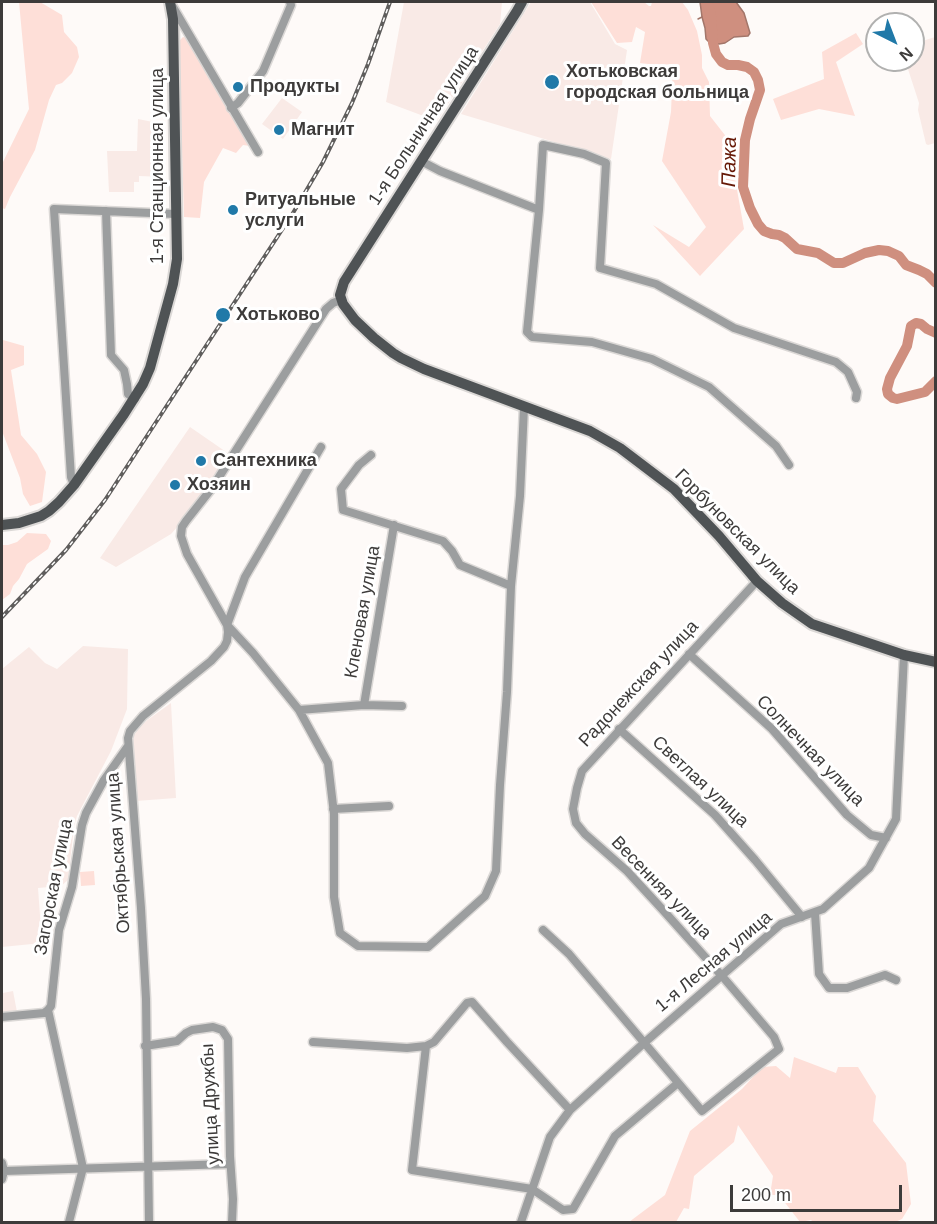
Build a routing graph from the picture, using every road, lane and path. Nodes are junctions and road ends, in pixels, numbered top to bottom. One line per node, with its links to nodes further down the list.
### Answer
1 (170, 2): 4 (main road, 1-я Станционная улица); 5 (street)
2 (290, 2): 6 (street)
3 (522, 2): 8 (main road, 1-я Больничная улица)
4 (173, 33): 5 (street); 11 (main road, 1-я Станционная улица)
5 (189, 35): 6 (street)
6 (231, 108): 7 (street)
7 (258, 152)
8 (421, 161): 9 (street); 12 (main road, 1-я Больничная улица)
9 (539, 210): 13 (street); 18 (street)
10 (106, 212): 11 (street); 14 (street); 19 (street)
11 (176, 214): 14 (main road, 1-я Станционная улица)
12 (341, 300): 15 (main road, Горбуновская улица); 24 (street)
13 (856, 398)
14 (135, 399): 19 (main road, 1-я Станционная улица)
15 (524, 407): 22 (main road, Горбуновская улица); 23 (street)
16 (321, 447): 24 (street, Октябрьская улица)
17 (371, 455): 21 (street)
18 (789, 465)
19 (74, 485): 20 (main road, 1-я Станционная улица)
20 (2, 525)
21 (394, 525): 23 (street); 28 (street, Кленовая улица)
22 (757, 581): 25 (street, Радонежская улица); 26 (main road, Горбуновская улица)
23 (511, 586): 34 (street)
24 (227, 625): 30 (street); 32 (street, Октябрьская улица)
25 (688, 654): 31 (street, Радонежская улица); 36 (street, Солнечная улица)
26 (904, 655): 27 (main road, Горбуновская улица); 36 (street, 1-я Лесная улица)
27 (936, 662)
28 (364, 705): 29 (street); 30 (street)
29 (402, 706)
30 (299, 710): 34 (street)
31 (619, 729): 35 (street, Радонежская улица); 38 (street, Светлая улица)
32 (128, 746): 42 (street, Загорская улица); 46 (street, Октябрьская улица)
33 (389, 807): 34 (street)
34 (333, 809)
35 (576, 823): 40 (street, Весенняя улица)
36 (886, 838): 37 (street, 1-я Лесная улица)
37 (815, 913): 38 (street, 1-я Лесная улица); 41 (street)
38 (802, 917): 40 (street, 1-я Лесная улица)
39 (543, 930): 45 (street)
40 (722, 976): 45 (street, 1-я Лесная улица); 48 (street, Весенняя улица)
41 (896, 980)
42 (48, 1010): 43 (street); 52 (street, Загорская улица)
43 (2, 1017)
44 (313, 1042): 47 (street)
45 (644, 1043): 48 (street); 49 (street, 1-я Лесная улица)
46 (145, 1046): 50 (street, улица Дружбы); 51 (street, Октябрьская улица)
47 (426, 1046): 49 (street); 54 (street)
48 (678, 1083): 54 (street)
49 (570, 1110): 54 (street, 1-я Лесная улица)
50 (230, 1164): 51 (street); 57 (street, улица Дружбы)
51 (148, 1166): 52 (street); 56 (street, Октябрьская улица)
52 (83, 1168): 53 (street); 55 (street, Загорская улица)
53 (2, 1171)
54 (532, 1188): 58 (street, 1-я Лесная улица)
55 (69, 1222)
56 (149, 1222)
57 (232, 1222)
58 (521, 1222)

